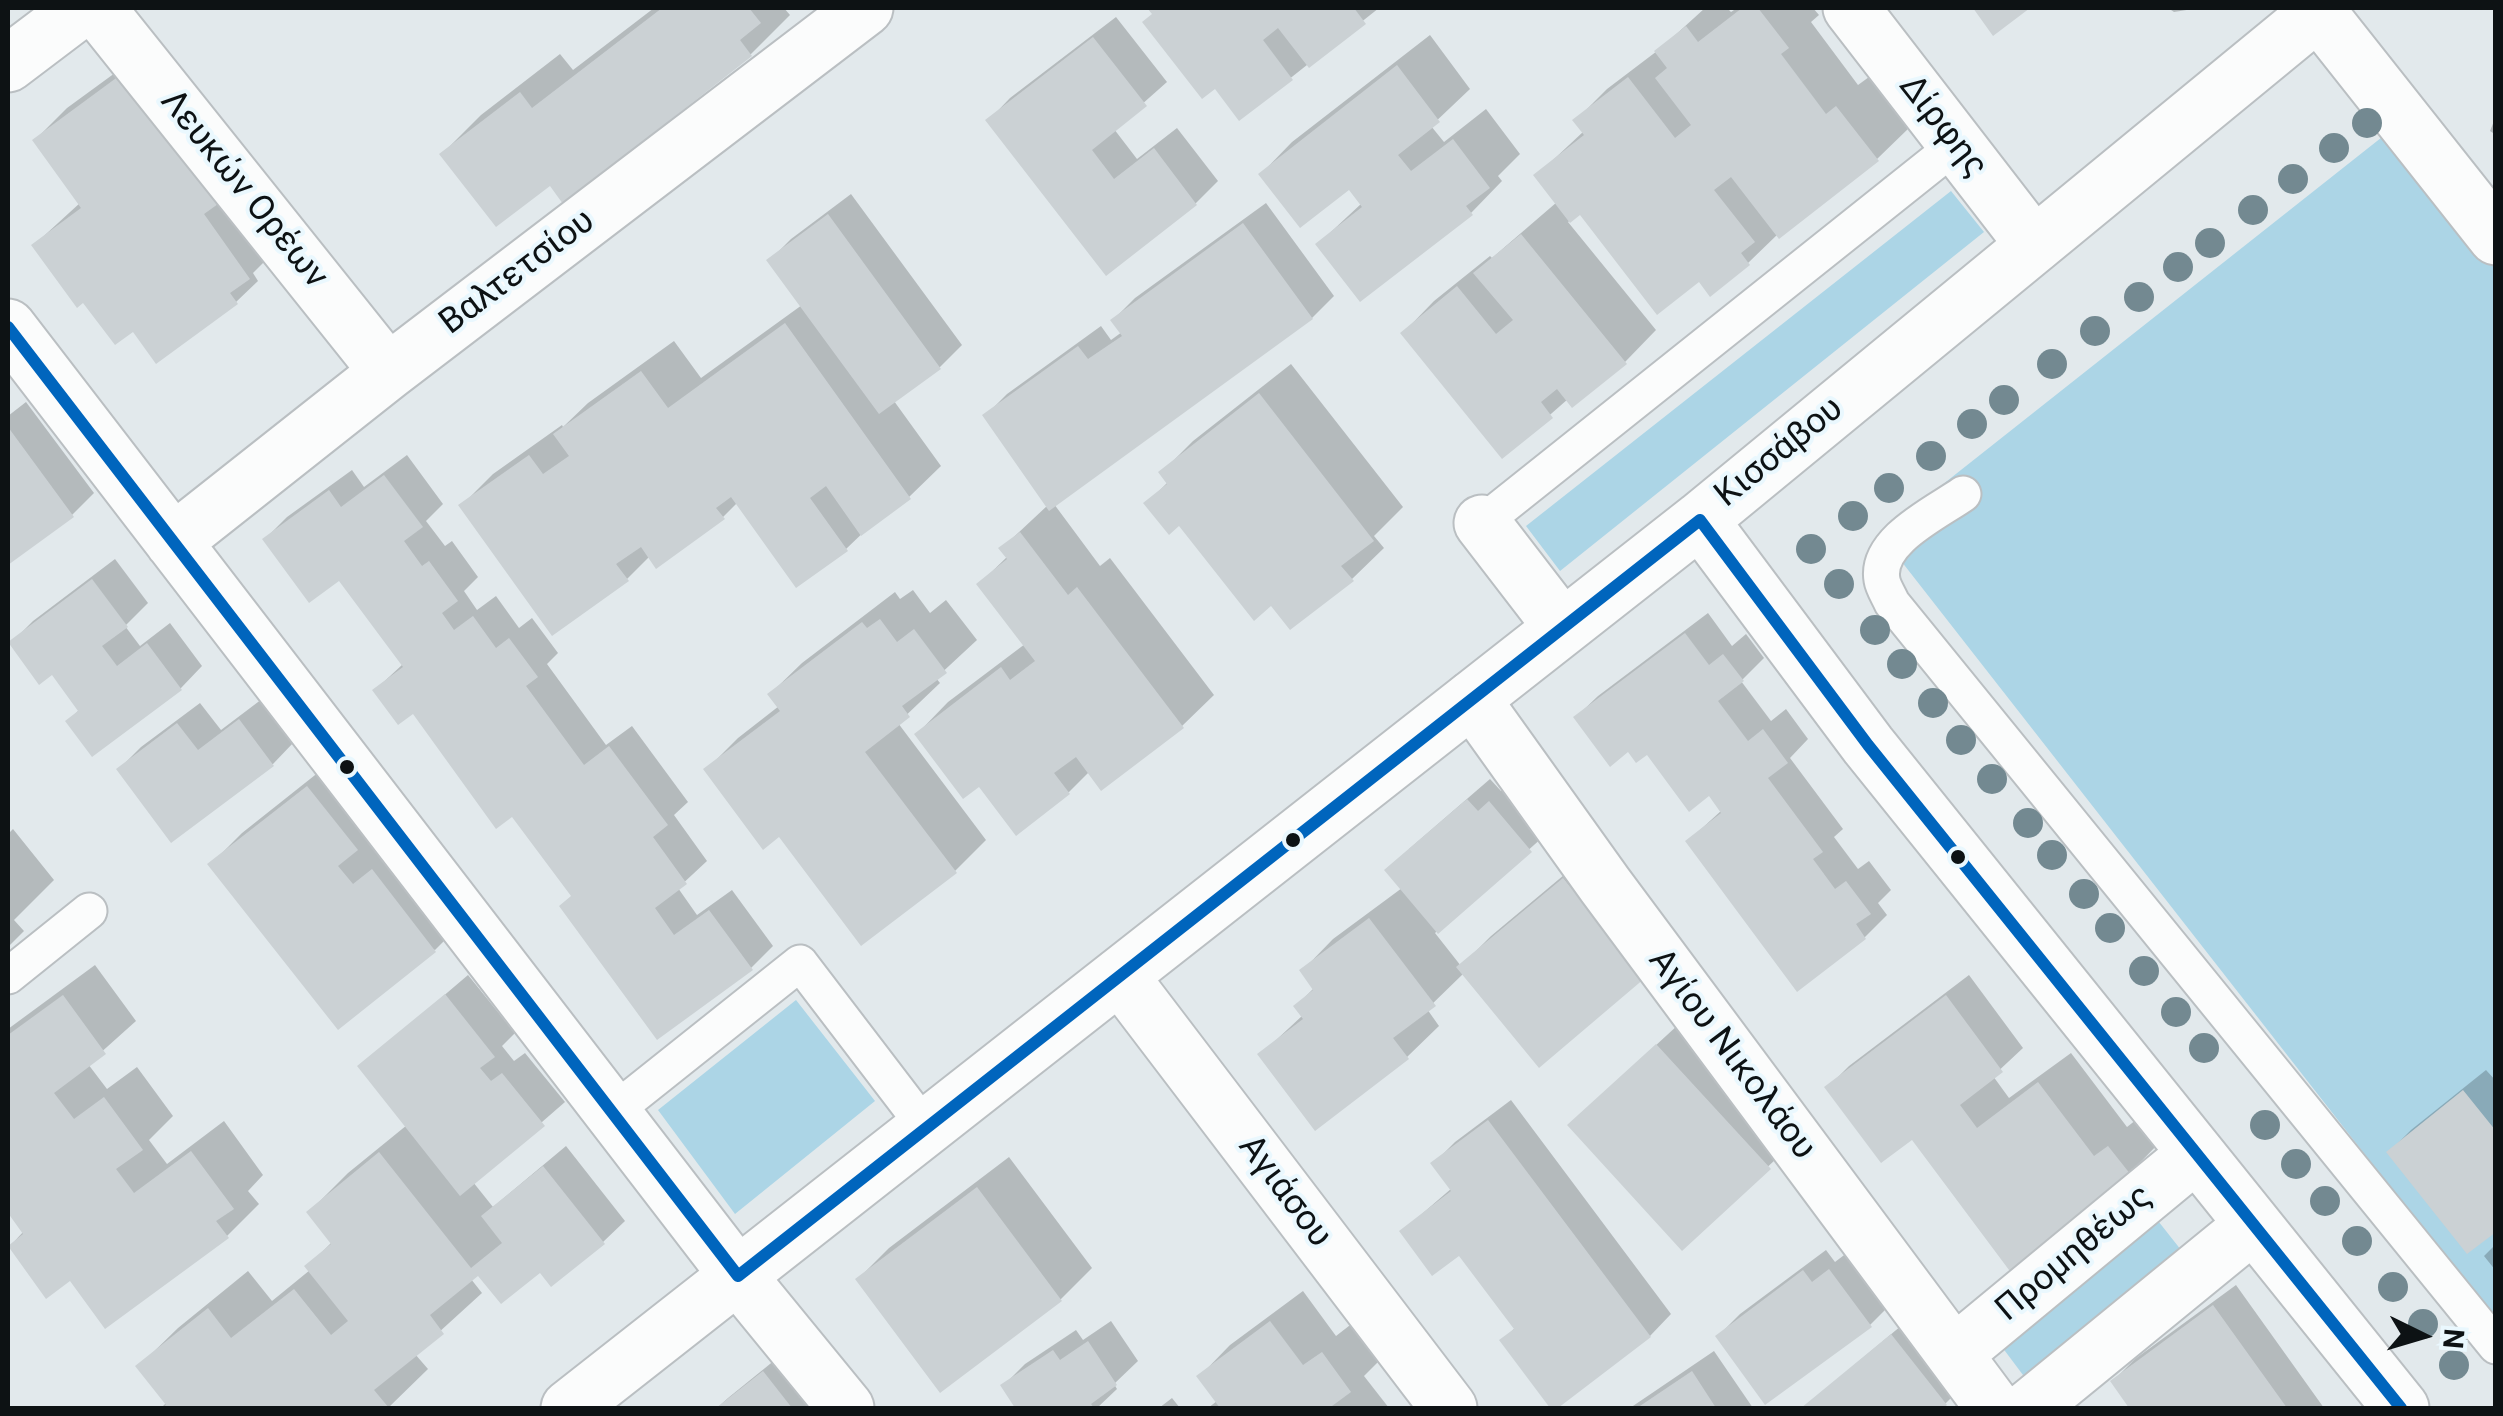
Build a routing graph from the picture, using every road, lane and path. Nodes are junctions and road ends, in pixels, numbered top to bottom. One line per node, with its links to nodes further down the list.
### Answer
1 (82, 8): 6 (street)
2 (97, 8): 11 (street, Λευκών Ορέων)
3 (865, 8): 11 (street, Βαλτετσίου)
4 (1851, 8): 7 (street, Δίρφης)
5 (2320, 10): 8 (street); 9 (street, Κισσάβου)
6 (8, 64)
7 (1956, 145): 9 (street, Δίρφης); 14 (lane)
8 (2496, 237)
9 (2034, 246): 13 (street, Κισσάβου)
10 (8, 328): 15 (street)
11 (388, 372): 15 (street, Βαλτετσίου)
12 (1963, 494): 26 (lane)
13 (1700, 520): 16 (street, Κισσάβου); 23 (street)
14 (1482, 523): 16 (street)
15 (173, 542): 21 (street)
16 (1562, 627): 17 (street, Κισσάβου)
17 (1472, 699): 20 (street, Κισσάβου); 27 (street, Αγίου Νικολάου)
18 (90, 911): 19 (lane)
19 (8, 976)
20 (1120, 976): 22 (street, Κισσάβου); 30 (street, Αγιάσου)
21 (612, 1112): 22 (lane); 25 (street)
22 (926, 1128): 25 (street, Κισσάβου)
23 (2196, 1154): 24 (street); 27 (street, Προμηθέως)
24 (2253, 1225): 32 (street); 33 (street)
25 (738, 1276): 28 (street, Κισσάβου); 29 (street)
26 (2496, 1346)
27 (1954, 1354): 31 (street, Αγίου Νικολάου)
28 (570, 1408)
29 (846, 1408)
30 (1449, 1408)
31 (1994, 1408)
32 (2029, 1408)
33 (2401, 1408)

